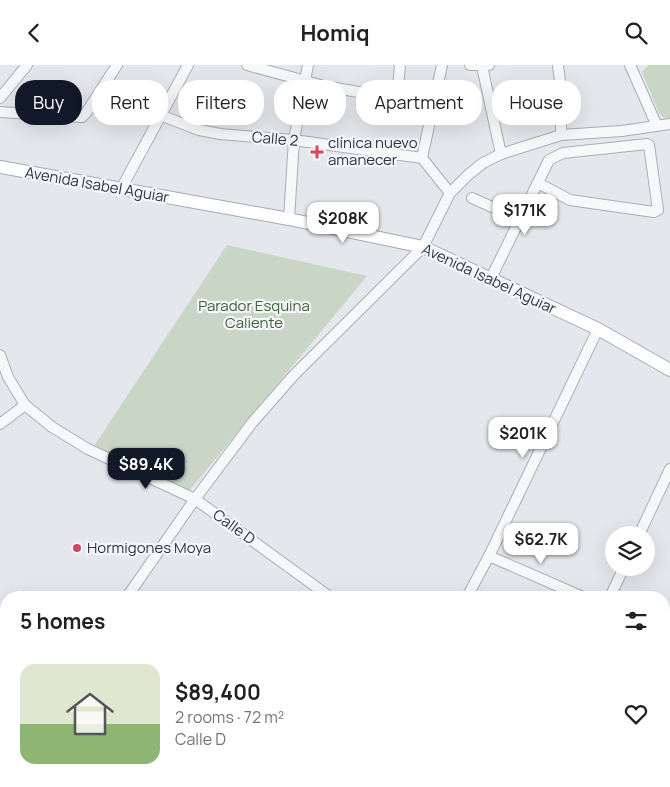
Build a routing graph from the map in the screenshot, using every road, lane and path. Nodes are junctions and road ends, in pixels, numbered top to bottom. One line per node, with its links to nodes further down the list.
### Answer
1 (27, 65): 16 (street)
2 (117, 65): 18 (street)
3 (188, 65): 17 (street)
4 (247, 65): 12 (street)
5 (308, 65): 13 (street)
6 (400, 65): 14 (street)
7 (442, 65): 15 (street)
8 (470, 65): 11 (street)
9 (558, 65): 25 (street)
10 (630, 65): 24 (street)
11 (485, 66): 27 (street)
12 (302, 80)
13 (306, 80)
14 (399, 80)
15 (439, 80)
16 (0, 98)
17 (168, 101)
18 (0, 112)
19 (168, 118): 26 (street, Calle 2)
20 (155, 125): 31 (street)
21 (297, 125): 26 (street)
22 (429, 125): 28 (street)
23 (670, 125): 24 (street)
24 (657, 126): 25 (street)
25 (560, 135): 27 (street)
26 (294, 140): 28 (street, Calle 2); 34 (street)
27 (501, 154): 32 (street)
28 (422, 158): 32 (street)
29 (0, 167): 31 (main road, Avenida Isabel Aguiar)
30 (538, 183): 30 (street); 35 (street)
31 (121, 189): 34 (main road, Avenida Isabel Aguiar)
32 (450, 193): 36 (street)
33 (472, 198): 35 (street)
34 (289, 219): 36 (main road, Avenida Isabel Aguiar)
35 (519, 219): 37 (street)
36 (423, 247): 37 (main road, Avenida Isabel Aguiar); 44 (street)
37 (491, 278): 38 (main road, Avenida Isabel Aguiar)
38 (598, 329): 40 (main road, Avenida Isabel Aguiar); 46 (street)
39 (0, 355): 41 (street, Calle D)
40 (670, 370)
41 (25, 405): 42 (street); 44 (street, Calle D)
42 (0, 425)
43 (670, 469): 45 (street)
44 (195, 499): 48 (street); 49 (street, Calle D)
45 (643, 526)
46 (490, 555): 50 (street); 51 (street)
47 (620, 576): 52 (street)
48 (131, 591)
49 (322, 591)
50 (470, 591)
51 (570, 591)
52 (613, 591)

